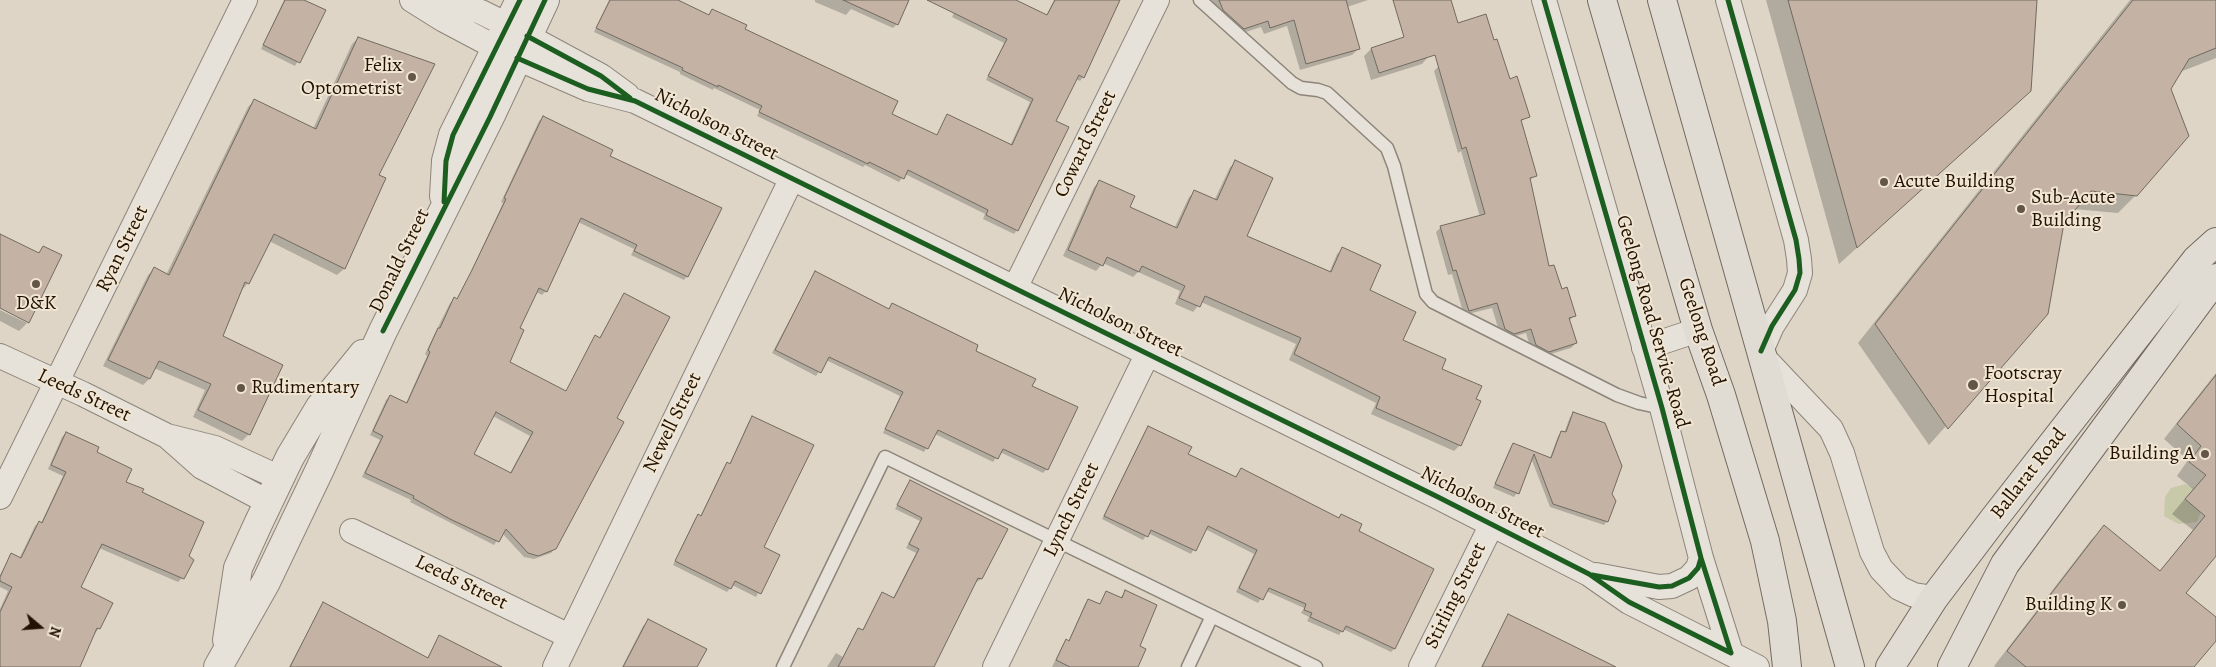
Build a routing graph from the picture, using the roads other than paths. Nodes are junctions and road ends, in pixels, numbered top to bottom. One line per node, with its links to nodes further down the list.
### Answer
1 (245, 0): 23 (street, Ryan Street)
2 (412, 0): 12 (street, Nicholson Street)
3 (446, 0): 12 (street, Nicholson Street)
4 (520, 0): 12 (street, Donald Street)
5 (545, 0): 12 (street, Donald Street)
6 (1156, 0): 16 (street, Coward Street)
7 (1200, 0): 24 (lane)
8 (1544, 0): 19 (street, Geelong Road Service Road)
9 (1602, 0): 17 (highway, Geelong Road)
10 (1662, 0): 21 (highway)
11 (1728, 0): 21 (street)
12 (512, 42): 13 (street, Nicholson Street); 18 (street, Donald Street)
13 (791, 180): 16 (street, Nicholson Street); 37 (street, Newell Street)
14 (2216, 242): 35 (highway, Ballarat Road)
15 (2216, 278): 50 (highway, Ballarat Road)
16 (1015, 288): 20 (street, Nicholson Street)
17 (1698, 330): 19 (street); 47 (highway, Geelong Road)
18 (383, 331): 26 (street, Donald Street); 29 (street, Donald Street)
19 (1644, 348): 24 (street, Geelong Road Service Road)
20 (1148, 354): 30 (street, Nicholson Street); 32 (street, Lynch Street)
21 (1762, 354): 35 (street); 48 (highway)
22 (0, 356): 23 (street, Leeds Street)
23 (57, 382): 25 (street, Leeds Street); 27 (street, Ryan Street)
24 (1662, 408): 33 (street, Geelong Road Service Road)
25 (167, 436): 26 (street, Leeds Street); 28 (street, Leeds Street)
26 (280, 478): 28 (street, Donald Street); 29 (street)
27 (0, 497)
28 (268, 502): 29 (street); 39 (street, Donald Street)
29 (303, 505): 39 (street, Donald Street)
30 (1491, 526): 34 (street, Nicholson Street); 45 (street, Stirling Street)
31 (352, 531): 37 (street, Leeds Street)
32 (1057, 540): 36 (lane); 41 (lane); 42 (street, Lynch Street)
33 (1702, 558): 34 (street, Nicholson Street); 38 (street, Geelong Road Service Road)
34 (1590, 574): 38 (street, Nicholson Street)
35 (1934, 598): 49 (highway, Ballarat Road)
36 (1212, 616): 43 (lane); 44 (lane)
37 (569, 636): 40 (street, Newell Street)
38 (1731, 653): 46 (street)
39 (221, 661)
40 (554, 667)
41 (783, 667)
42 (995, 667)
43 (1188, 667)
44 (1316, 667)
45 (1421, 667)
46 (1758, 667)
47 (1787, 667)
48 (1850, 667)
49 (1890, 667)
50 (1952, 667)

